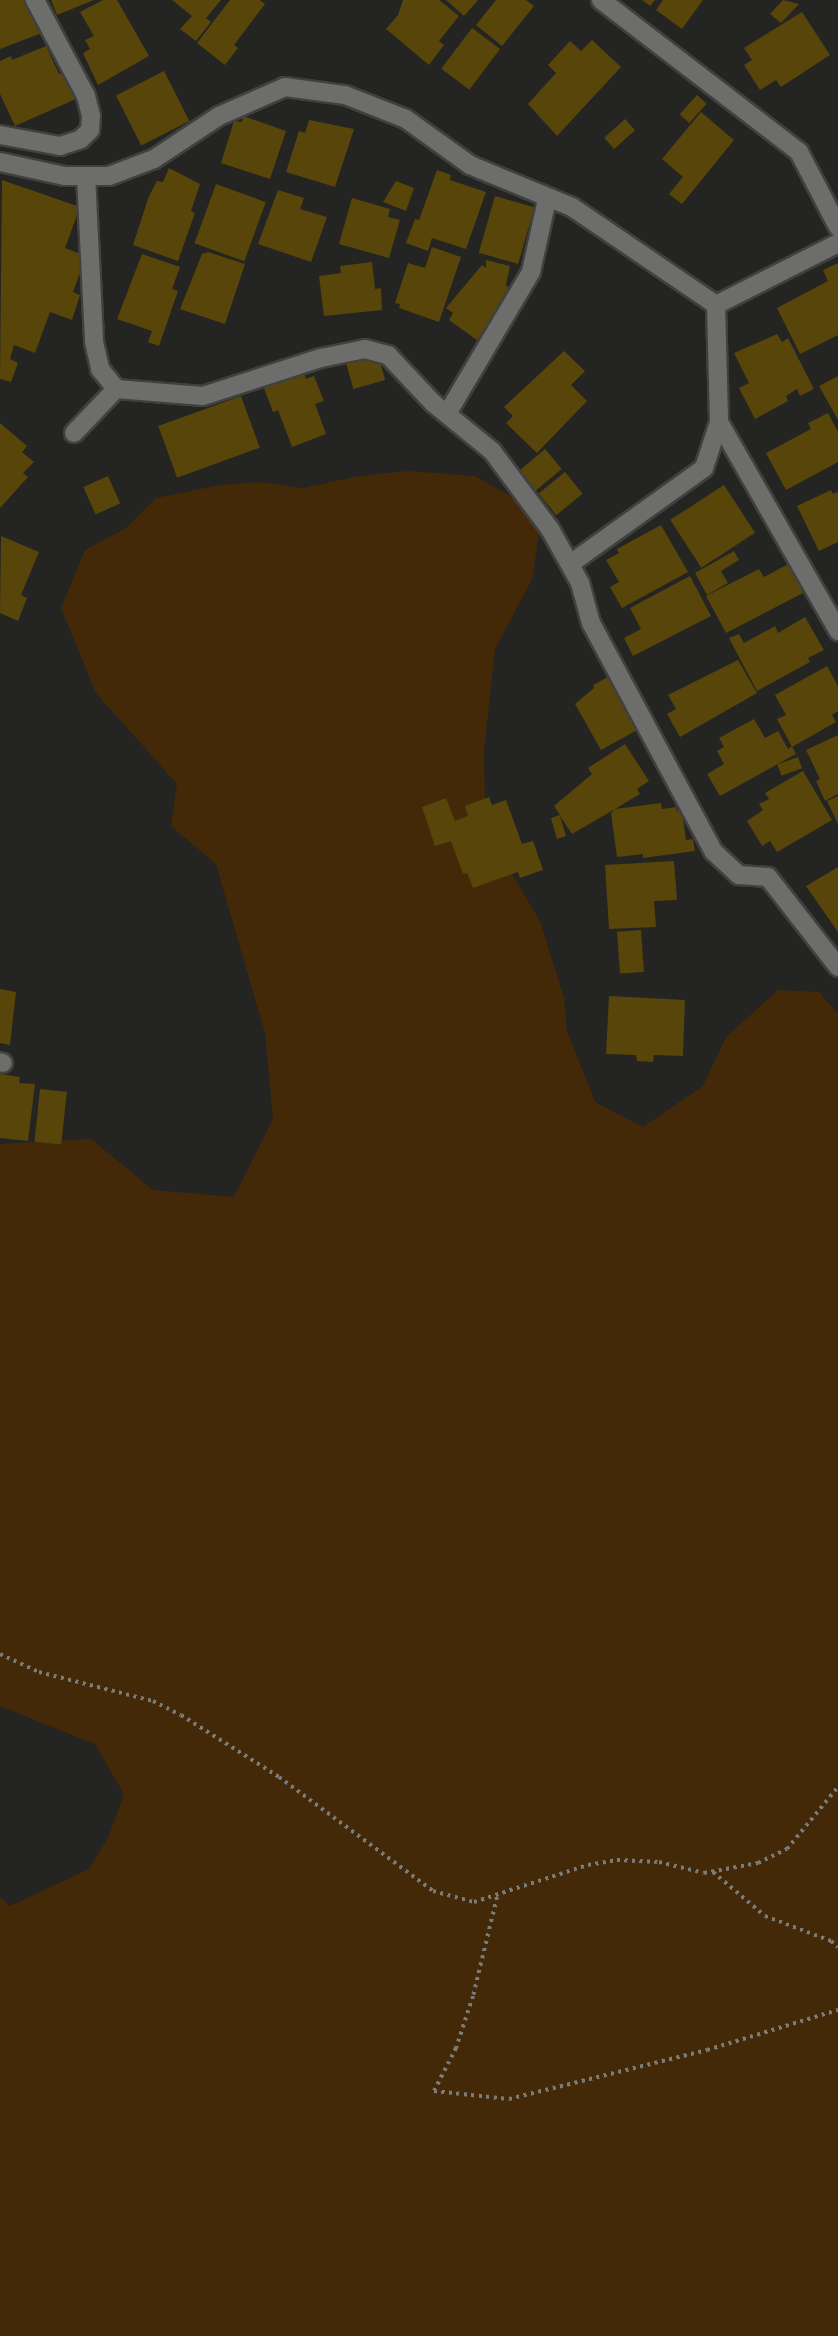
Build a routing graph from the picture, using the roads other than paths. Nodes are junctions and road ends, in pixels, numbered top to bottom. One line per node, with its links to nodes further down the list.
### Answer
1 (35, 0): 3 (street)
2 (601, 0): 7 (street)
3 (0, 135)
4 (0, 162): 5 (street)
5 (86, 176): 6 (street); 10 (street)
6 (547, 199): 9 (street); 11 (street)
7 (838, 227)
8 (838, 243): 9 (street)
9 (716, 305): 12 (street)
10 (116, 389): 11 (street); 13 (street)
11 (447, 414): 14 (street)
12 (719, 422): 14 (street); 15 (street)
13 (74, 433)
14 (570, 564): 16 (street)
15 (838, 631)
16 (832, 948): 17 (street)
17 (838, 967)

